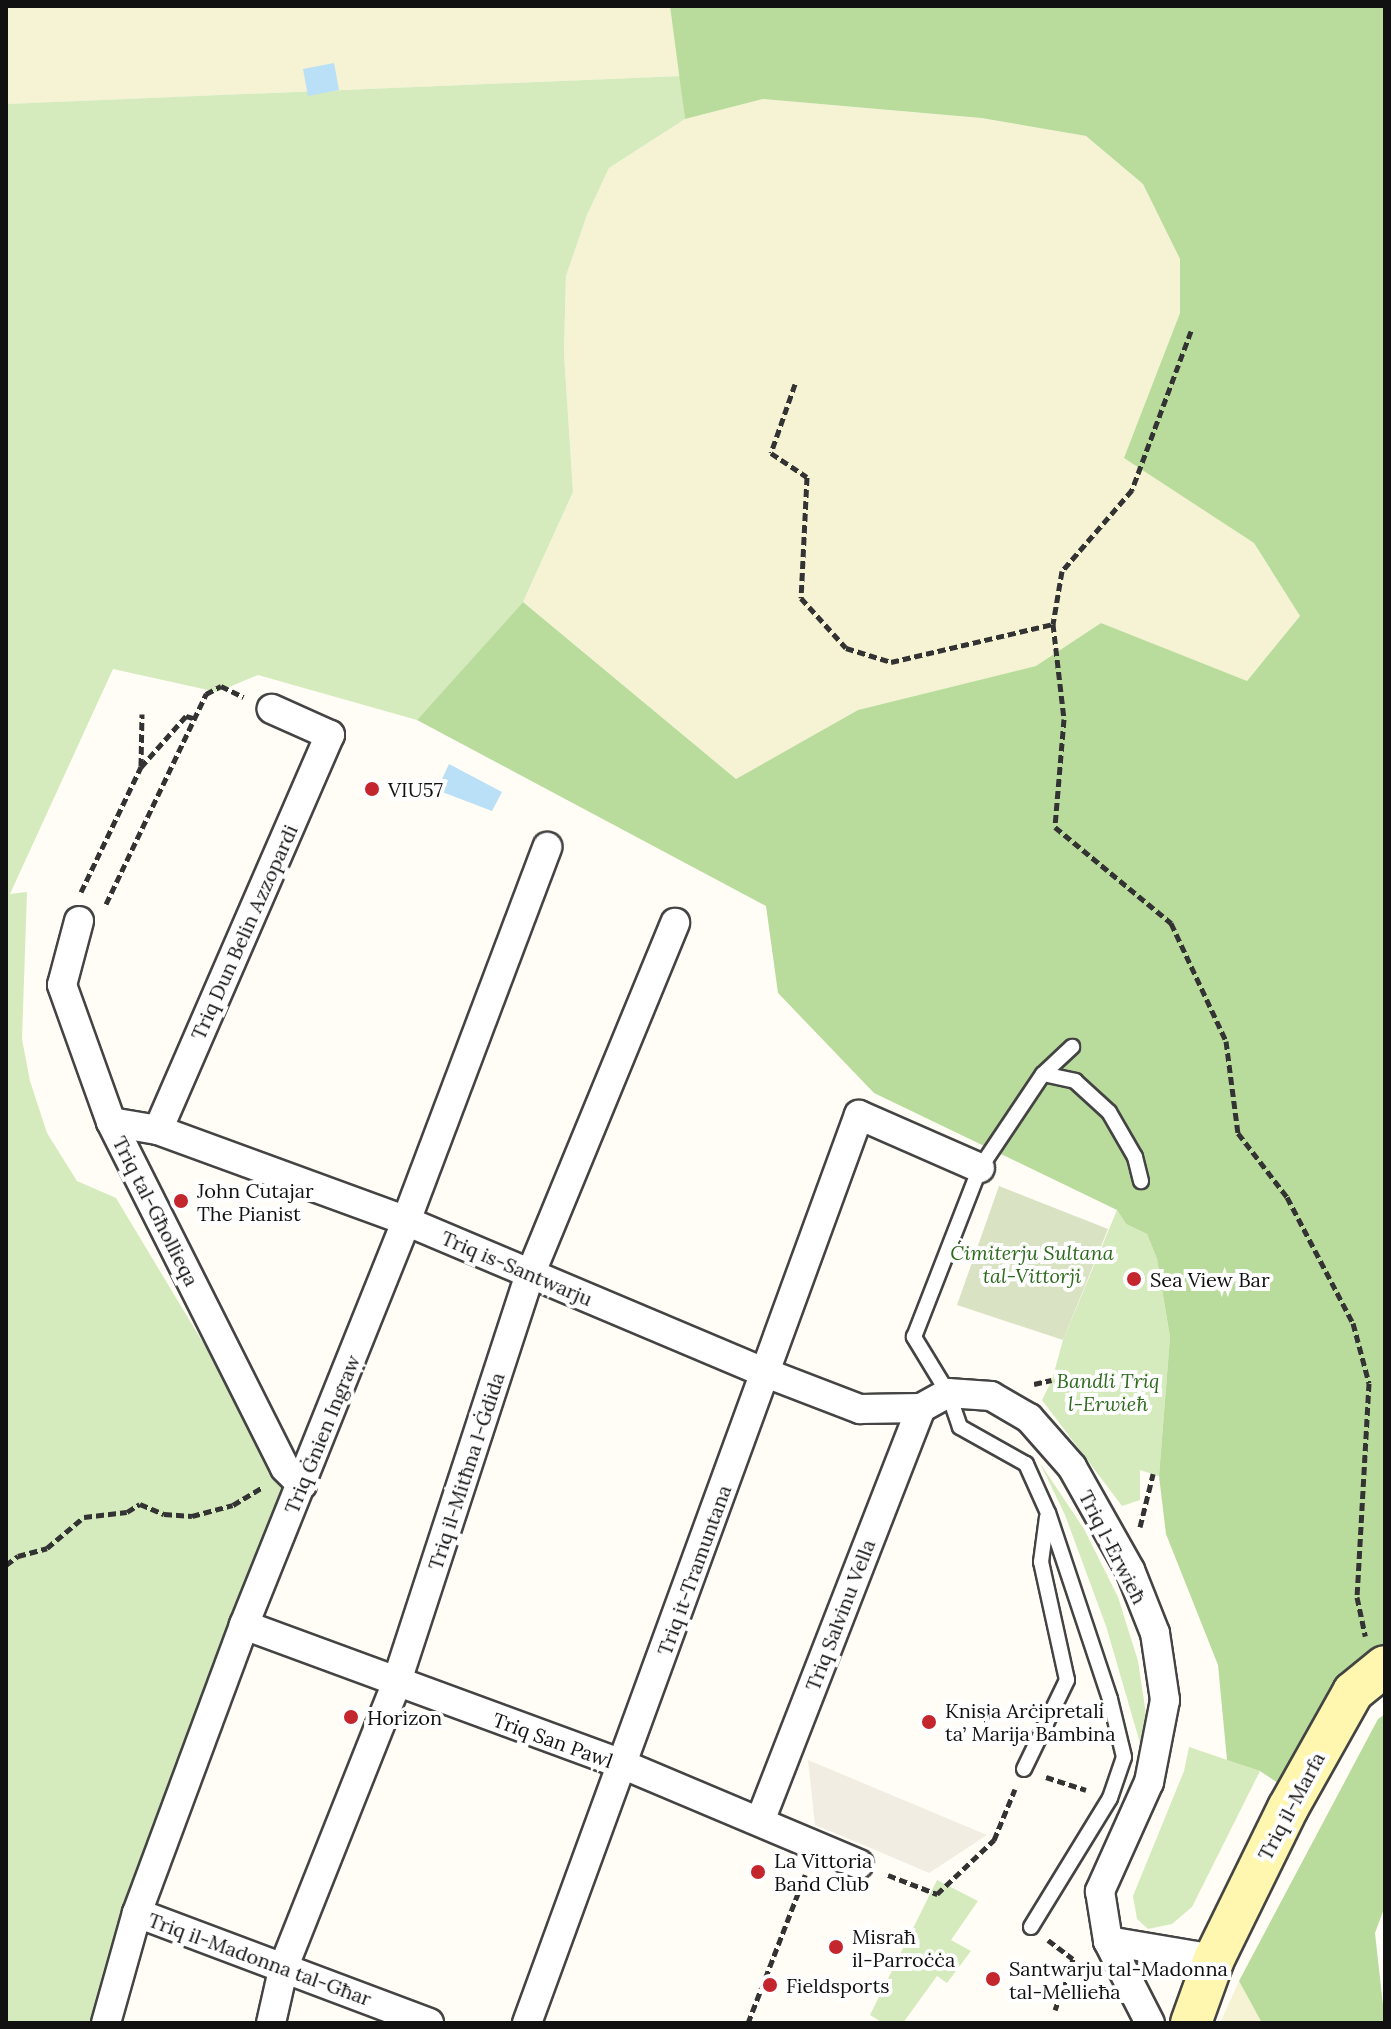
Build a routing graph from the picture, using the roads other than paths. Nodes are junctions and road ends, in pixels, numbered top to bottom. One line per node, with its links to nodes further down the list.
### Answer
1 (272, 709): 8 (street, Triq Dun Belin Azzopardi)
2 (547, 847): 11 (street, Triq Ġnien Ingraw)
3 (79, 921): 7 (street, Triq tal-Għollieqa)
4 (675, 923): 12 (street, Triq il-Mitħna l-Ġdida)
5 (1072, 1047): 6 (lane)
6 (1043, 1074): 9 (lane); 10 (lane)
7 (111, 1122): 8 (street, Triq is-Santwarju); 16 (street, Triq tal-Għollieqa)
8 (158, 1130): 11 (street, Triq is-Santwarju)
9 (980, 1168): 13 (street, Triq it-Tramuntana); 14 (lane)
10 (1141, 1181)
11 (406, 1221): 12 (street, Triq is-Santwarju); 16 (street, Triq Ġnien Ingraw)
12 (530, 1275): 13 (street, Triq is-Santwarju); 20 (street, Triq il-Mitħna l-Ġdida)
13 (766, 1373): 15 (street, Triq is-Santwarju); 21 (street, Triq it-Tramuntana)
14 (948, 1393): 15 (street); 17 (lane); 27 (street, Triq l-Erwieħ)
15 (921, 1408): 23 (street, Triq Salvinu Vella)
16 (294, 1476): 18 (street, Triq Ġnien Ingraw)
17 (1048, 1513): 22 (lane); 26 (lane)
18 (244, 1625): 20 (street, Triq San Pawl); 25 (street, Triq Ġnien Ingraw)
19 (1379, 1670): 28 (main road, Triq il-Marfa)
20 (396, 1684): 21 (street, Triq San Pawl); 29 (street, Triq il-Mitħna l-Ġdida)
21 (622, 1764): 23 (street, Triq San Pawl); 33 (street, Triq it-Tramuntana)
22 (1024, 1769)
23 (760, 1821): 24 (street, Triq San Pawl)
24 (859, 1864)
25 (137, 1913): 29 (street, Triq il-Madonna tal-Għar); 30 (street, Triq Ġnien Ingraw)
26 (1031, 1927)
27 (1108, 1941): 28 (street); 34 (street, Triq l-Erwieħ)
28 (1214, 1959): 35 (main road, Triq il-Marfa)
29 (284, 1966): 31 (street, Triq il-Mitħna l-Ġdida); 32 (street, Triq il-Madonna tal-Għar)
30 (106, 2023)
31 (271, 2023)
32 (429, 2023)
33 (527, 2023)
34 (1150, 2023)
35 (1191, 2023)

